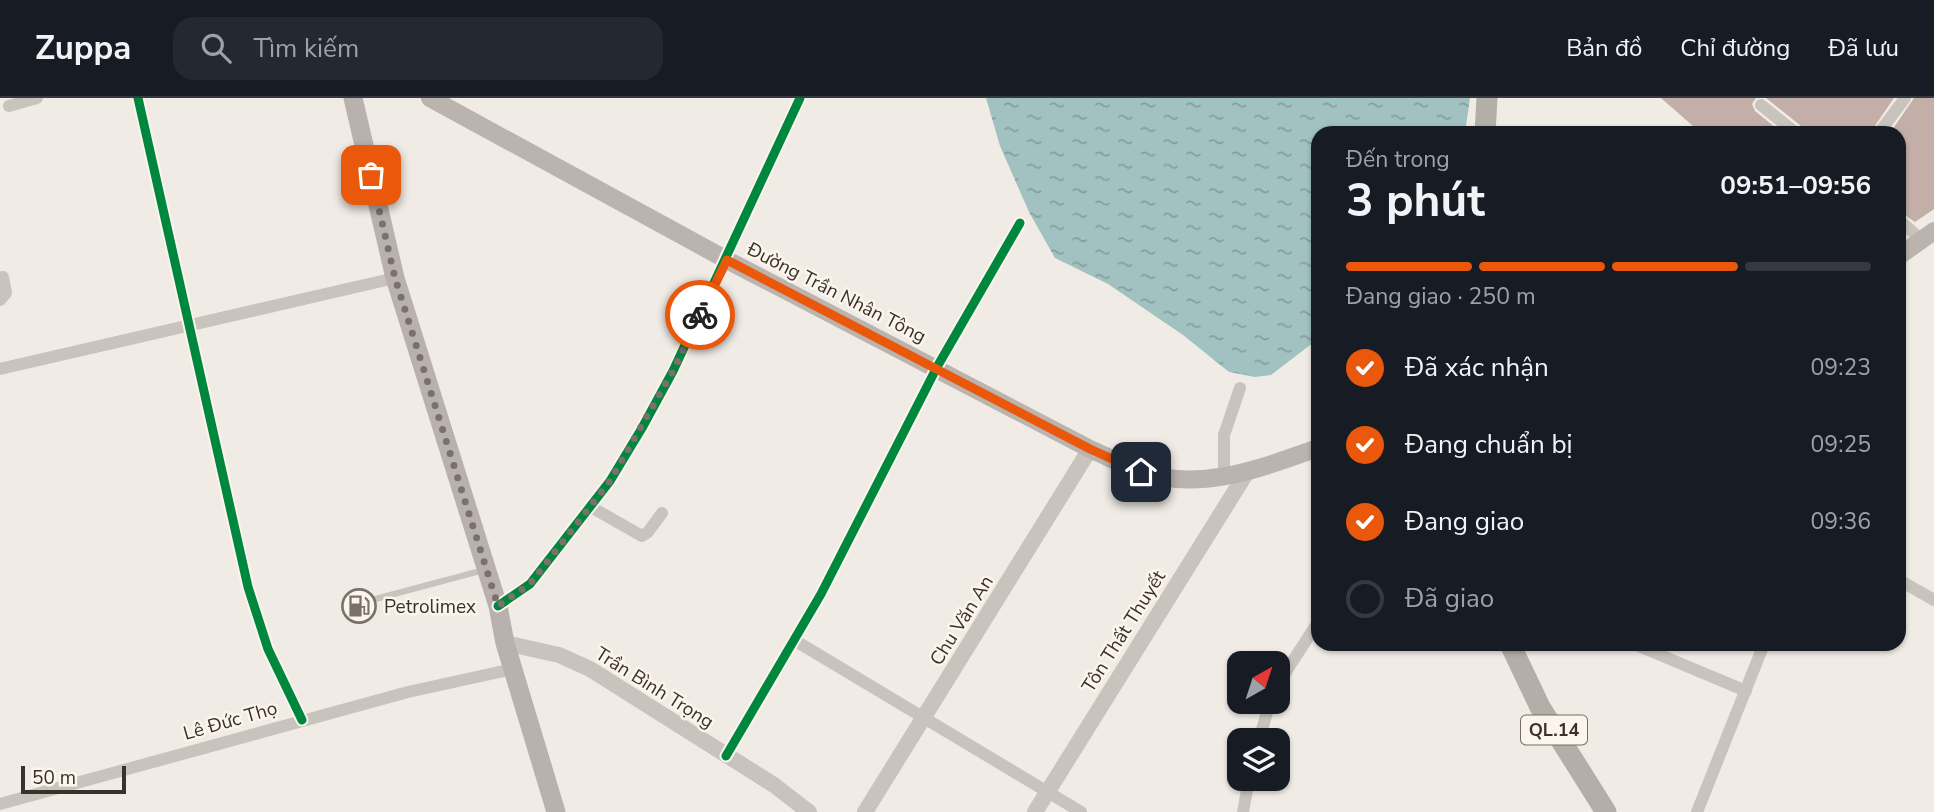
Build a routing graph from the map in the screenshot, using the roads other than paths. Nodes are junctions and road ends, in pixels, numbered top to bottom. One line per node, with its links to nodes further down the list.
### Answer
1 (37, 98): 9 (street)
2 (138, 98): 21 (street)
3 (353, 98): 19 (main road)
4 (430, 98): 17 (main road, Đường Trần Nhân Tông)
5 (800, 98): 17 (street)
6 (1487, 98): 10 (highway)
7 (1905, 98): 12 (street)
8 (1761, 105): 11 (street)
9 (9, 107)
10 (1485, 126)
11 (1787, 126)
12 (1884, 126)
13 (1020, 223): 22 (street)
14 (1906, 224): 15 (street)
15 (1929, 236): 16 (main road)
16 (1906, 251)
17 (727, 260): 22 (main road, Đường Trần Nhân Tông); 29 (street)
18 (3, 277): 20 (street)
19 (395, 278): 21 (street); 31 (main road)
20 (0, 300)
21 (189, 327): 23 (street); 45 (street)
22 (937, 367): 25 (main road, Đường Trần Nhân Tông); 37 (street)
23 (0, 369)
24 (1240, 388): 28 (street)
25 (1090, 449): 28 (main road, Đường Trần Nhân Tông); 46 (street, Chu Văn An)
26 (1311, 450): 27 (main road, Đường Trần Nhân Tông)
27 (1247, 472): 28 (main road, Đường Trần Nhân Tông); 49 (street, Tôn Thất Thuyết)
28 (1224, 477)
29 (591, 507): 30 (street); 35 (street)
30 (662, 513)
31 (486, 569): 34 (lane); 35 (main road)
32 (1906, 584): 33 (street)
33 (1934, 600)
34 (364, 602)
35 (498, 606): 38 (main road)
36 (1311, 633): 42 (street)
37 (794, 640): 46 (street); 47 (street)
38 (505, 643): 43 (main road); 47 (street, Trần Bình Trọng)
39 (1513, 651): 57 (highway, QL.14)
40 (1651, 651): 44 (street)
41 (1761, 651): 44 (street)
42 (1290, 665)
43 (513, 669): 45 (street, Lê Đức Thọ); 51 (main road)
44 (1746, 691): 58 (street)
45 (302, 720): 50 (street, Lê Đức Thọ)
46 (924, 720): 49 (street); 53 (street, Chu Văn An)
47 (726, 755): 52 (street, Trần Bình Trọng)
48 (1247, 791): 56 (street)
49 (1048, 792): 54 (street, Tôn Thất Thuyết); 55 (street)
50 (0, 804)
51 (556, 812)
52 (809, 812)
53 (865, 812)
54 (1035, 812)
55 (1081, 812)
56 (1243, 812)
57 (1606, 812)
58 (1697, 812)

